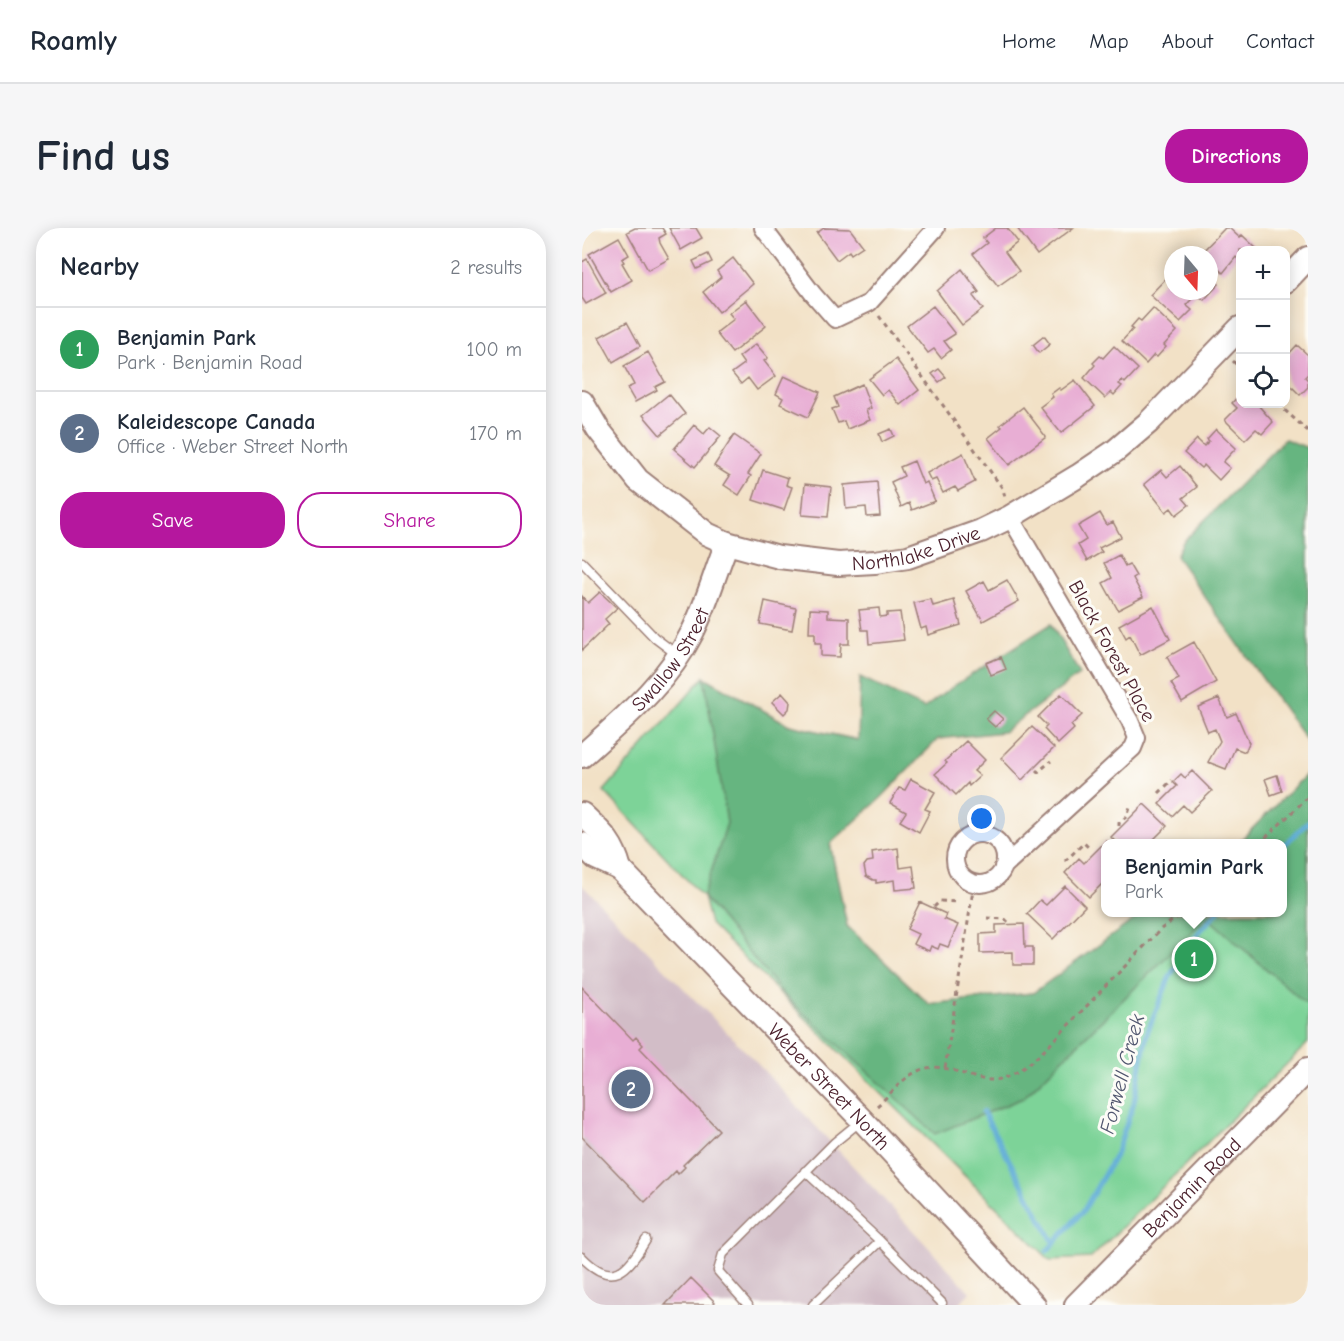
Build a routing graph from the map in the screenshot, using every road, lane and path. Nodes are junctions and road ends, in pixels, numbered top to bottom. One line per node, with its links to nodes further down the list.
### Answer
1 (763, 228): 5 (street)
2 (936, 228): 5 (street)
3 (1308, 258): 4 (street)
4 (1290, 277)
5 (869, 303): 10 (path)
6 (1236, 332): 10 (street, Northlake Drive)
7 (582, 402): 11 (street, Northlake Drive)
8 (1282, 408): 9 (path)
9 (1308, 431)
10 (1010, 517): 11 (street, Northlake Drive); 27 (street, Black Forest Place)
11 (727, 543): 13 (street, Swallow Street)
12 (582, 562): 13 (lane)
13 (679, 656): 14 (street, Swallow Street)
14 (582, 756)
15 (1051, 761): 16 (path)
16 (1036, 770)
17 (1172, 780): 18 (path)
18 (1159, 793)
19 (1308, 797): 23 (path)
20 (1130, 807): 22 (path)
21 (582, 814): 28 (street, Weber Street North)
22 (1119, 826)
23 (1263, 839)
24 (582, 844): 28 (street, Weber Street North)
25 (1090, 849): 26 (path)
26 (1065, 861)
27 (1004, 867): 29 (street, Black Forest Place); 29 (street)
28 (621, 869): 37 (street, Weber Street North)
29 (974, 884): 35 (path)
30 (957, 902): 31 (path)
31 (933, 907)
32 (1177, 917): 35 (path)
33 (987, 918): 34 (path)
34 (1008, 922)
35 (945, 1068): 37 (path)
36 (1308, 1069): 46 (street, Benjamin Road)
37 (862, 1120): 38 (lane); 45 (street, Weber Street North)
38 (805, 1171): 40 (lane); 43 (lane)
39 (646, 1240): 41 (lane)
40 (880, 1241): 42 (lane); 44 (lane)
41 (582, 1257)
42 (942, 1303)
43 (748, 1305)
44 (813, 1305)
45 (1034, 1305)
46 (1076, 1305)

